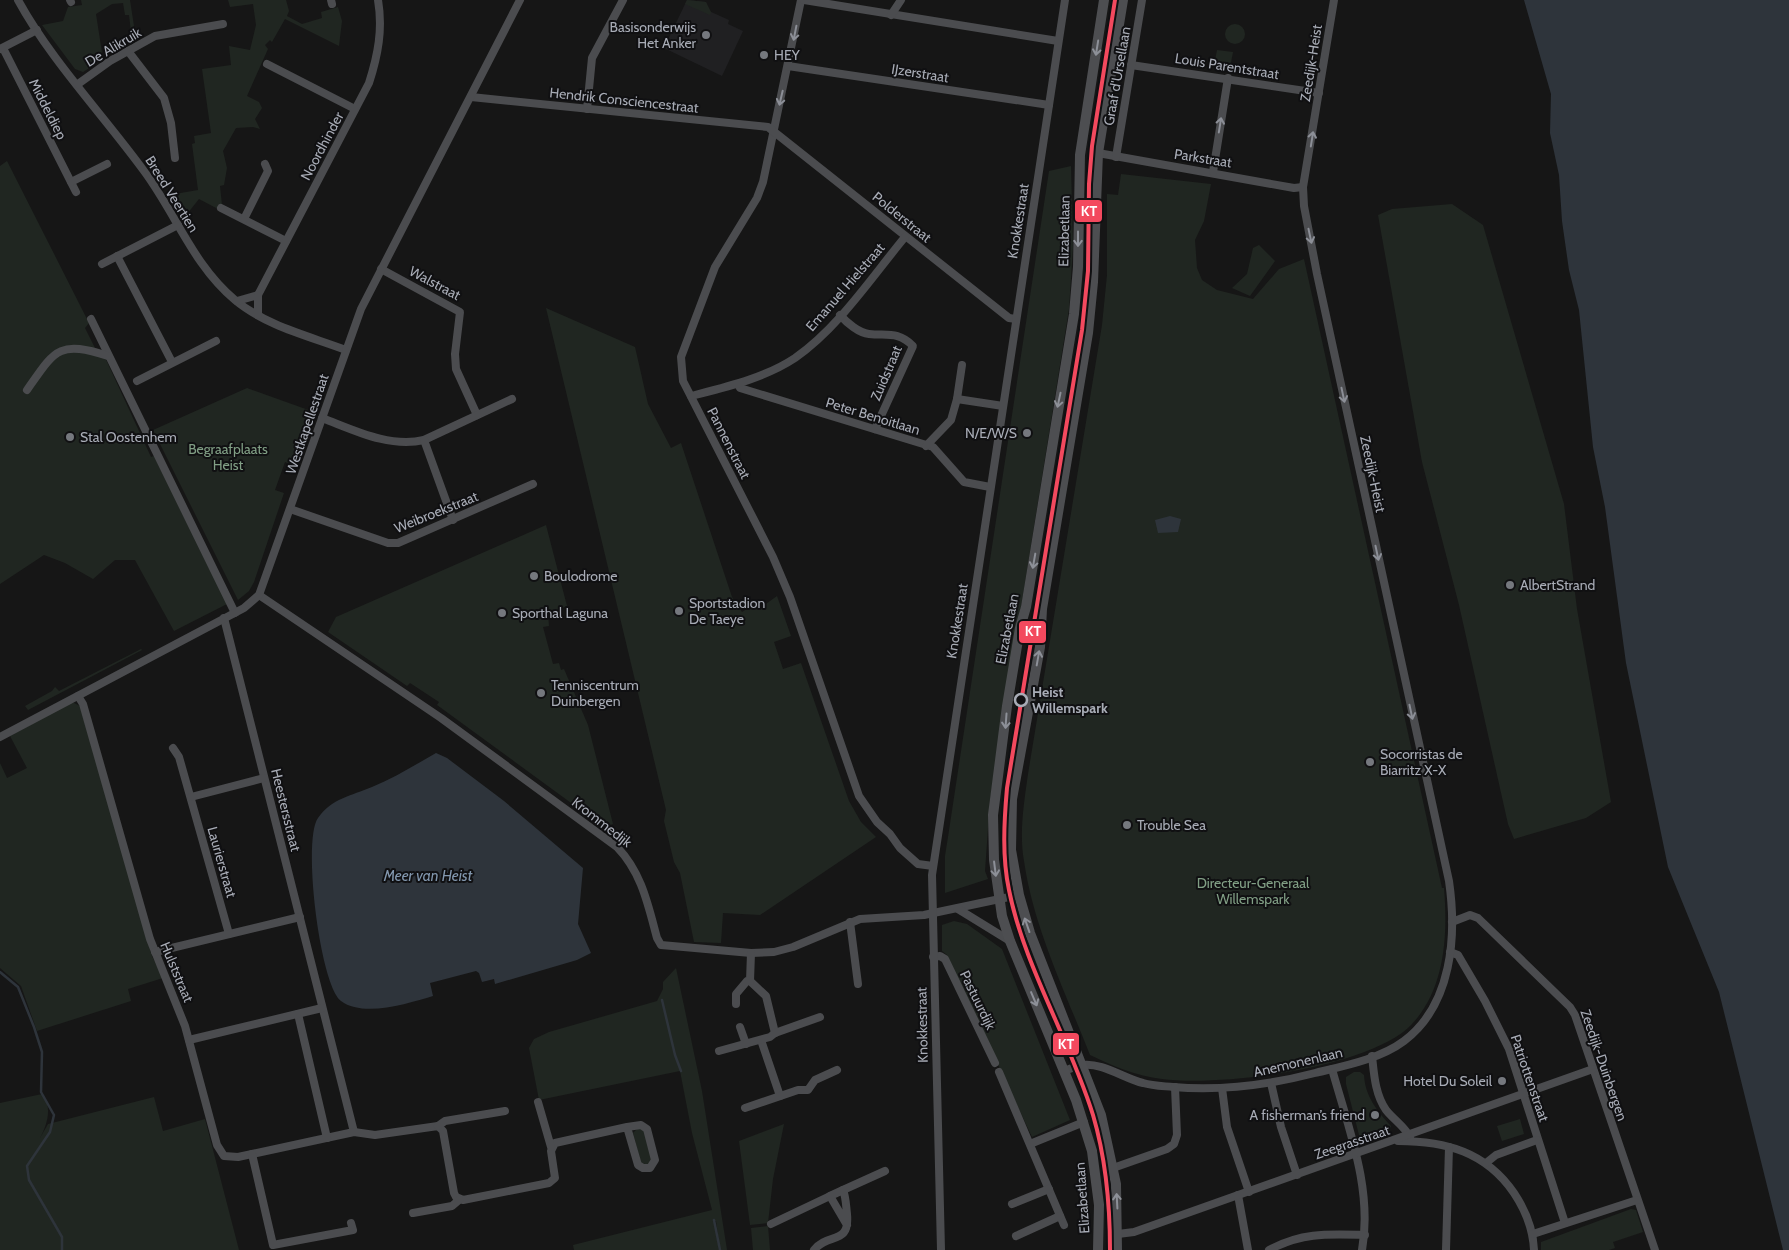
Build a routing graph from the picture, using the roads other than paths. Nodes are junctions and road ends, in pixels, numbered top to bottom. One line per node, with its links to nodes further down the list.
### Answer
1 (18, 0): 14 (street, Breed Veertien)
2 (378, 0): 27 (street, Noordhinder)
3 (520, 0): 24 (street, Westkapellestraat)
4 (623, 0): 26 (street)
5 (803, 0): 12 (street); 20 (street, Pannenstraat, one-way to 20)
6 (901, 0): 12 (street)
7 (1065, 0): 15 (street, Knokkestraat)
8 (1104, 0): 83 (main road, Elizabetlaan, one-way to 83)
9 (1123, 0): 29 (main road)
10 (1142, 0): 19 (street, Graaf d'Ursellaan)
11 (1332, 0): 23 (street, Zeedijk-Heist)
12 (891, 15): 15 (street)
13 (222, 24): 17 (street, De Alikruik)
14 (37, 30): 16 (street, Middeldiep); 22 (street, Breed Veertien)
15 (1058, 41): 25 (street, Knokkestraat)
16 (1, 48): 35 (street, Middeldiep)
17 (128, 51): 22 (street, De Alikruik); 31 (street)
18 (267, 64): 27 (street)
19 (1131, 65): 21 (street, Louis Parentstraat); 30 (street, Graaf d'Ursellaan)
20 (788, 66): 25 (street, IJzerstraat); 28 (street, Pannenstraat, one-way to 28)
21 (1228, 78): 23 (street, Louis Parentstraat); 34 (street, one-way to 21)
22 (78, 84): 40 (street, Breed Veertien)
23 (1319, 93): 36 (street, Zeedijk-Heist, one-way to 23)
24 (471, 96): 26 (street, Hendrik Consciencestraat); 45 (street, Westkapellestraat)
25 (1049, 105): 51 (street, Knokkestraat)
26 (587, 108): 28 (street, Hendrik Consciencestraat)
27 (355, 109): 42 (street, Noordhinder)
28 (774, 129): 41 (street, Polderstraat); 60 (street, Pannenstraat)
29 (1098, 153): 30 (street, Parkstraat); 82 (main road, one-way to 29)
30 (1116, 157): 34 (street, Parkstraat)
31 (175, 158)
32 (107, 164): 35 (street)
33 (265, 164): 39 (street)
34 (1213, 172): 36 (street, Parkstraat)
35 (71, 182): 37 (street, Middeldiep)
36 (1303, 188): 87 (street, Zeedijk-Heist, one-way to 87)
37 (76, 192)
38 (221, 208): 39 (street)
39 (244, 219): 42 (street)
40 (178, 225): 43 (street); 47 (street, Breed Veertien)
41 (905, 236): 49 (street, Emanuel Hielstraat); 51 (street, Polderstraat)
42 (286, 241): 46 (street, Noordhinder)
43 (117, 256): 44 (street); 55 (street)
44 (102, 264)
45 (381, 269): 53 (street, Westkapellestraat); 64 (street, Walstraat)
46 (258, 295): 47 (street); 48 (street, Noordhinder)
47 (237, 301): 48 (street, Breed Veertien)
48 (258, 315): 53 (street, Breed Veertien)
49 (840, 316): 58 (street, Emanuel Hielstraat); 66 (street, Zuidstraat)
50 (91, 319): 54 (street)
51 (1016, 319): 63 (street, Knokkestraat)
52 (216, 341): 55 (street)
53 (346, 350): 65 (street, Westkapellestraat)
54 (108, 356): 59 (street); 74 (street)
55 (172, 362): 57 (street)
56 (962, 365): 62 (street)
57 (137, 381)
58 (738, 384): 60 (street, Emanuel Hielstraat); 66 (street, Peter Benoitlaan)
59 (27, 390)
60 (691, 396): 81 (street, Pannenstraat)
61 (512, 399): 64 (street)
62 (957, 399): 63 (street); 68 (street)
63 (1002, 406): 70 (street, Knokkestraat)
64 (477, 415): 67 (street)
65 (322, 418): 67 (street); 71 (street, Westkapellestraat)
66 (875, 429): 68 (street, Peter Benoitlaan)
67 (424, 440): 72 (street)
68 (926, 446): 70 (street, Peter Benoitlaan)
69 (534, 484): 72 (street, Weibroekstraat)
70 (990, 487): 81 (street, Knokkestraat)
71 (290, 509): 72 (street, Weibroekstraat); 73 (street, Westkapellestraat)
72 (453, 520)
73 (259, 595): 74 (street); 93 (street, Krommedijk)
74 (235, 613): 75 (street)
75 (224, 618): 76 (street); 79 (street, Heestersstraat)
76 (78, 696): 77 (street); 91 (street, Hulststraat)
77 (0, 737)
78 (173, 748): 80 (street, Laurierstraat)
79 (264, 778): 80 (street); 86 (street, Heestersstraat)
80 (191, 797): 89 (street, Laurierstraat)
81 (933, 866): 85 (street, Knokkestraat)
82 (1019, 896): 83 (street, Krommedijk); 109 (main road, one-way to 82)
83 (999, 900): 84 (street, Krommedijk); 90 (main road, Elizabetlaan)
84 (958, 909): 85 (street, Krommedijk); 90 (street)
85 (932, 913): 88 (street, Krommedijk); 94 (street, Knokkestraat)
86 (300, 917): 89 (street); 98 (street, Heestersstraat)
87 (1452, 918): 92 (street, Zeedijk-Heist); 111 (street, Zeedijk-Duinbergen)
88 (850, 922): 93 (street, Krommedijk); 96 (street)
89 (229, 934): 91 (street)
90 (1010, 941): 113 (main road, Elizabetlaan, one-way to 113)
91 (155, 952): 103 (street, Hulststraat)
92 (1450, 952): 107 (street, Anemonenlaan); 119 (street, Patriottenstraat)
93 (751, 953): 95 (street)
94 (933, 957): 108 (street, Pastuurdijk); 162 (street, Knokkestraat)
95 (750, 981): 97 (street); 102 (street)
96 (858, 984)
97 (736, 1004)
98 (322, 1008): 99 (street); 128 (street, Heestersstraat)
99 (298, 1014): 103 (street); 129 (street)
100 (820, 1017): 102 (street)
101 (740, 1027): 105 (street)
102 (775, 1033): 104 (street)
103 (189, 1040): 136 (street, Hulststraat)
104 (761, 1040): 105 (street); 120 (street)
105 (746, 1044): 106 (street)
106 (719, 1052)
107 (1372, 1056): 110 (street, Anemonenlaan); 130 (street)
108 (995, 1063)
109 (1082, 1065): 113 (street); 116 (street, Anemonenlaan); 138 (main road)
110 (1332, 1069): 115 (street, Anemonenlaan); 135 (street)
111 (1593, 1069): 119 (street, Zeegrasstraat); 147 (street, Zeedijk-Duinbergen)
112 (837, 1070): 118 (street)
113 (1064, 1071): 125 (main road, Elizabetlaan)
114 (999, 1072): 132 (street)
115 (1270, 1083): 117 (street, Anemonenlaan); 140 (street)
116 (1175, 1088): 117 (street, Anemonenlaan); 138 (street)
117 (1222, 1088): 143 (street)
118 (808, 1090): 120 (street); 121 (street)
119 (1522, 1094): 130 (street, Zeegrasstraat); 131 (street, Patriottenstraat)
120 (780, 1096): 123 (street)
121 (812, 1098)
122 (538, 1102): 133 (street)
123 (746, 1108)
124 (504, 1111): 126 (street)
125 (1084, 1122): 132 (street); 163 (main road, Elizabetlaan)
126 (438, 1126): 128 (street); 146 (street)
127 (627, 1127): 127 (street); 133 (street)
128 (354, 1132): 129 (street)
129 (327, 1138): 136 (street, Hulststraat)
130 (1411, 1138): 134 (street); 135 (street, Zeegrasstraat)
131 (1537, 1140): 137 (street); 152 (street, Patriottenstraat)
132 (1030, 1144): 141 (street)
133 (551, 1147): 146 (street)
134 (1449, 1147): 137 (street); 168 (street)
135 (1355, 1153): 140 (street, Zeegrasstraat); 157 (street)
136 (252, 1154): 160 (street)
137 (1486, 1163): 158 (street)
138 (1113, 1168): 156 (main road, one-way to 138)
139 (885, 1171): 142 (street)
140 (1297, 1175): 143 (street, Zeegrasstraat)
141 (1049, 1189): 148 (street); 150 (street)
142 (843, 1190): 145 (street); 154 (street)
143 (1249, 1192): 144 (street, Zeegrasstraat)
144 (1238, 1195): 156 (street, Zeegrasstraat); 165 (street)
145 (830, 1196): 153 (street); 154 (street)
146 (459, 1200): 149 (street)
147 (1637, 1200): 152 (street); 170 (street, Zeedijk-Duinbergen)
148 (1012, 1204)
149 (413, 1214)
150 (1060, 1216): 155 (street); 159 (street)
151 (352, 1223): 160 (street)
152 (1565, 1223): 158 (street)
153 (771, 1224)
154 (847, 1225): 161 (street)
155 (1064, 1225)
156 (1118, 1234): 164 (main road)
157 (1365, 1234): 166 (street); 167 (street)
158 (1533, 1234): 169 (street)
159 (1016, 1236)
160 (273, 1247)
161 (814, 1250)
162 (941, 1250)
163 (1098, 1250)
164 (1117, 1250)
165 (1248, 1250)
166 (1269, 1250)
167 (1362, 1250)
168 (1446, 1250)
169 (1534, 1250)
170 (1655, 1250)

